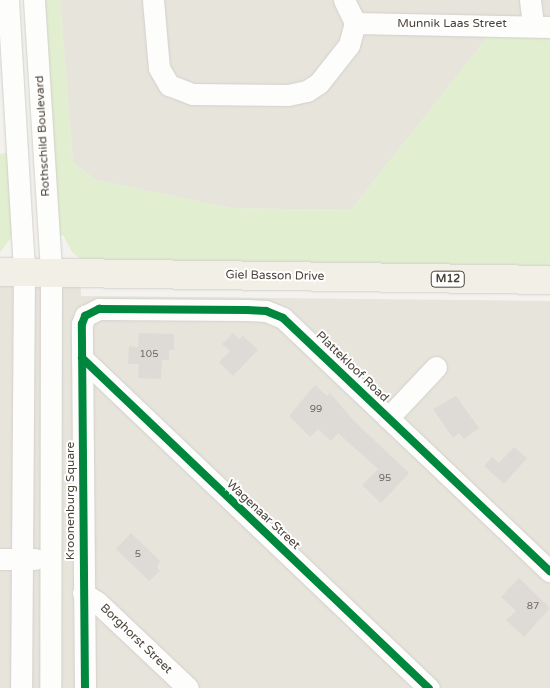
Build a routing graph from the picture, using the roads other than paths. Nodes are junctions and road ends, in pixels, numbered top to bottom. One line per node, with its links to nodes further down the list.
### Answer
1 (8, 0): 8 (street, Rothschild Boulevard)
2 (34, 0): 9 (street, Rothschild Boulevard)
3 (153, 0): 6 (street)
4 (344, 0): 6 (street)
5 (530, 0): 7 (street)
6 (355, 23): 7 (street, Munnik Laas Street)
7 (541, 25)
8 (12, 272): 9 (main road, Giel Basson Drive / M12); 15 (street)
9 (51, 272): 10 (main road, Giel Basson Drive / M12); 16 (street, Kroonenburg Square)
10 (550, 280)
11 (85, 316): 12 (street, Kroonenburg Square); 14 (street, Plattekloof Road)
12 (82, 358): 17 (street, Kroonenburg Square); 24 (street, Wagenaar Street)
13 (436, 367): 14 (street)
14 (388, 418): 18 (street, Plattekloof Road)
15 (10, 559): 16 (street); 20 (street)
16 (52, 559): 17 (street); 21 (street, Kroonenburg Square)
17 (82, 560): 19 (street, Kroonenburg Square)
18 (550, 572)
19 (83, 593): 22 (street, Kroonenburg Square); 23 (street, Borghorst Street)
20 (20, 688)
21 (50, 688)
22 (85, 688)
23 (188, 688)
24 (429, 688)

